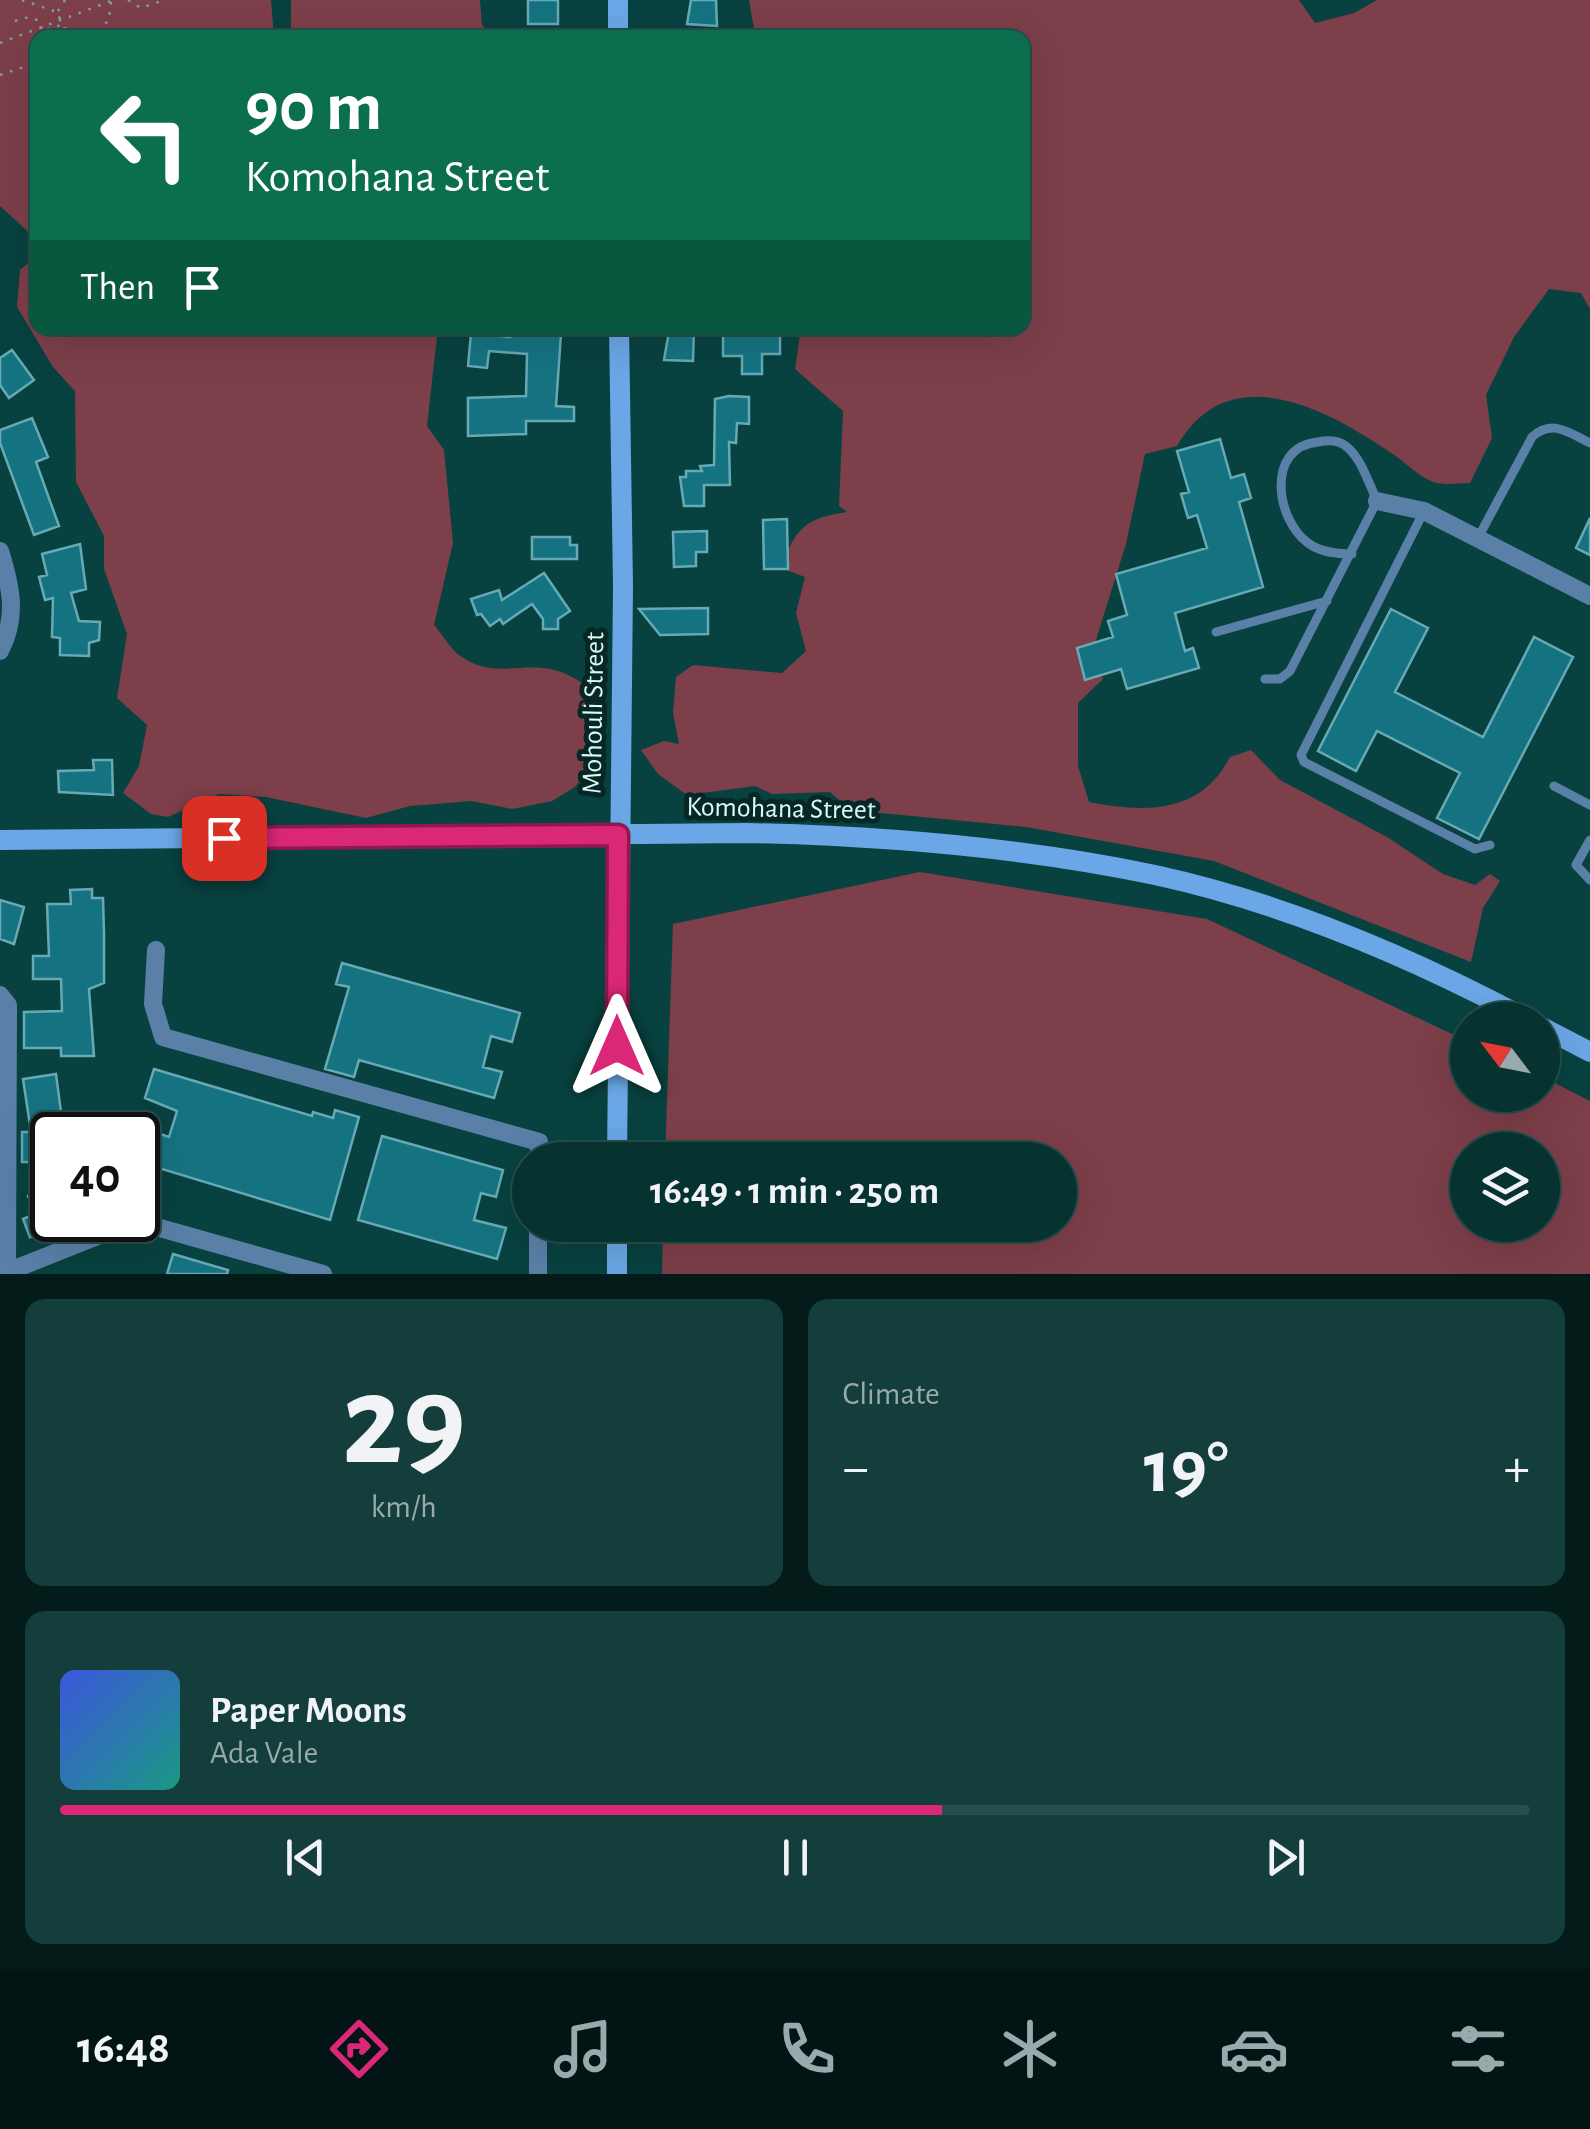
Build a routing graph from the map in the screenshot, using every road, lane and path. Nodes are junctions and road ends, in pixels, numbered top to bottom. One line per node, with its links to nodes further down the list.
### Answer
1 (22, 0): 7 (path)
2 (64, 0): 7 (path)
3 (128, 0): 4 (path)
4 (164, 0)
5 (618, 0): 16 (main road)
6 (111, 1): 8 (path); 15 (path)
7 (58, 12): 8 (path)
8 (61, 20): 10 (path)
9 (15, 21): 10 (path)
10 (41, 27): 11 (path); 12 (path)
11 (33, 30)
12 (42, 30)
13 (45, 30): 14 (path)
14 (61, 30)
15 (98, 30)
16 (618, 30)
17 (30, 31): 18 (path)
18 (0, 42)
19 (30, 65): 20 (path)
20 (0, 74)
21 (619, 335): 35 (main road, Mohouli Street)
22 (1590, 443): 25 (lane)
23 (1377, 500): 24 (street); 27 (lane); 27 (lane)
24 (1424, 511): 25 (street); 38 (lane)
25 (1479, 536): 28 (street)
26 (0, 551): 31 (street)
27 (1352, 554): 29 (lane)
28 (1590, 596)
29 (1327, 601): 30 (lane); 32 (lane)
30 (1216, 632)
31 (0, 651)
32 (1266, 679)
33 (1554, 786): 34 (lane)
34 (1590, 806)
35 (618, 835): 36 (main road, Komohana Street); 42 (main road, Komohana Street); 46 (main road, Mohouli Street)
36 (0, 840)
37 (1590, 840): 39 (lane)
38 (1490, 845)
39 (1590, 880)
40 (156, 950): 45 (street)
41 (0, 995): 49 (street)
42 (1494, 1002)
43 (1560, 1036): 44 (main road)
44 (1590, 1052)
45 (539, 1142)
46 (617, 1142)
47 (538, 1242): 51 (street)
48 (617, 1242): 52 (main road)
49 (4, 1273): 50 (street)
50 (323, 1274)
51 (538, 1274)
52 (617, 1274)

